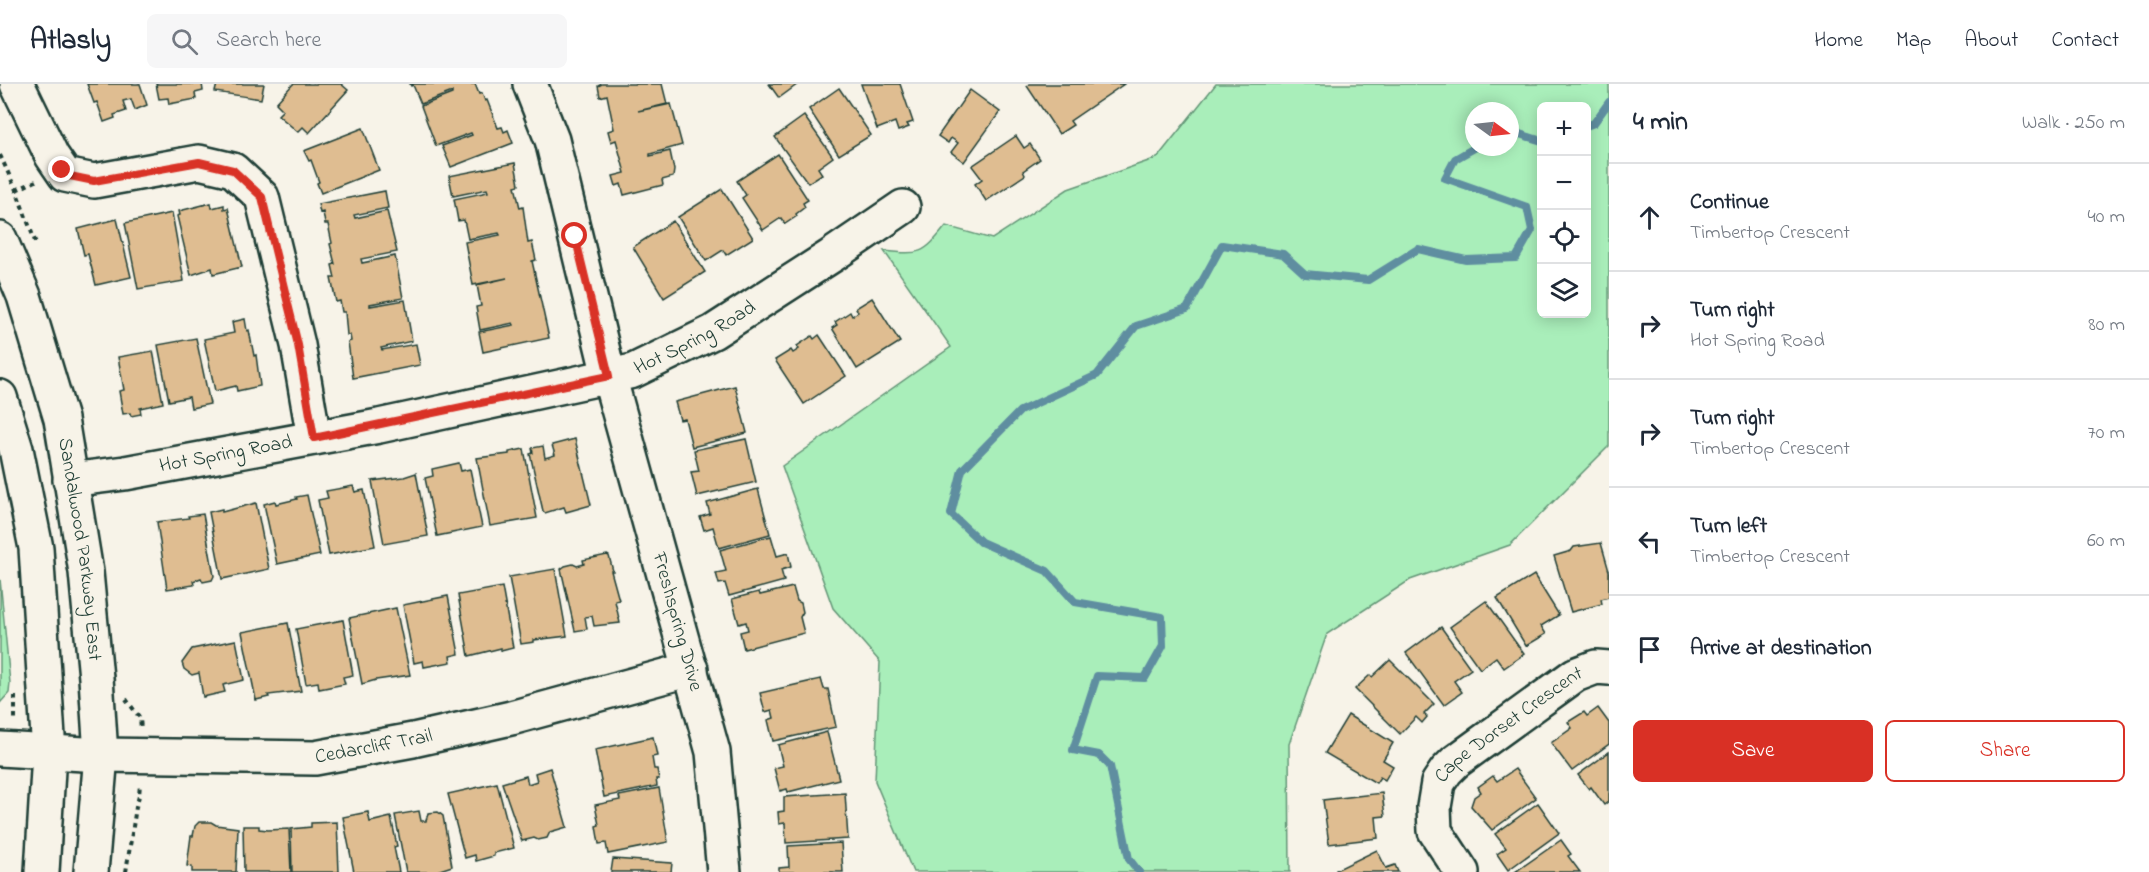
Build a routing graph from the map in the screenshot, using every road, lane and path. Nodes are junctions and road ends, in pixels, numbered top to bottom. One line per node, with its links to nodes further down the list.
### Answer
1 (17, 84): 7 (street)
2 (530, 84): 5 (street, Freshspring Drive)
3 (903, 207): 5 (street, Hot Spring Road)
4 (0, 239): 8 (street, Sandalwood Parkway East)
5 (609, 376): 7 (street, Hot Spring Road); 10 (street, Freshspring Drive)
6 (0, 396): 12 (street)
7 (314, 438): 8 (street, Hot Spring Road)
8 (70, 480): 13 (street, Sandalwood Parkway East)
9 (1609, 668): 19 (street, Cape Dorset Crescent)
10 (691, 669): 13 (street, Cedarcliff Trail); 18 (street, Freshspring Drive)
11 (0, 749): 12 (street, Cedarcliff Trail)
12 (49, 753): 13 (street, Cedarcliff Trail); 15 (street)
13 (101, 755): 16 (street, Sandalwood Parkway East)
14 (139, 796): 17 (path)
15 (42, 872)
16 (91, 872)
17 (126, 872)
18 (724, 872)
19 (1462, 872)

